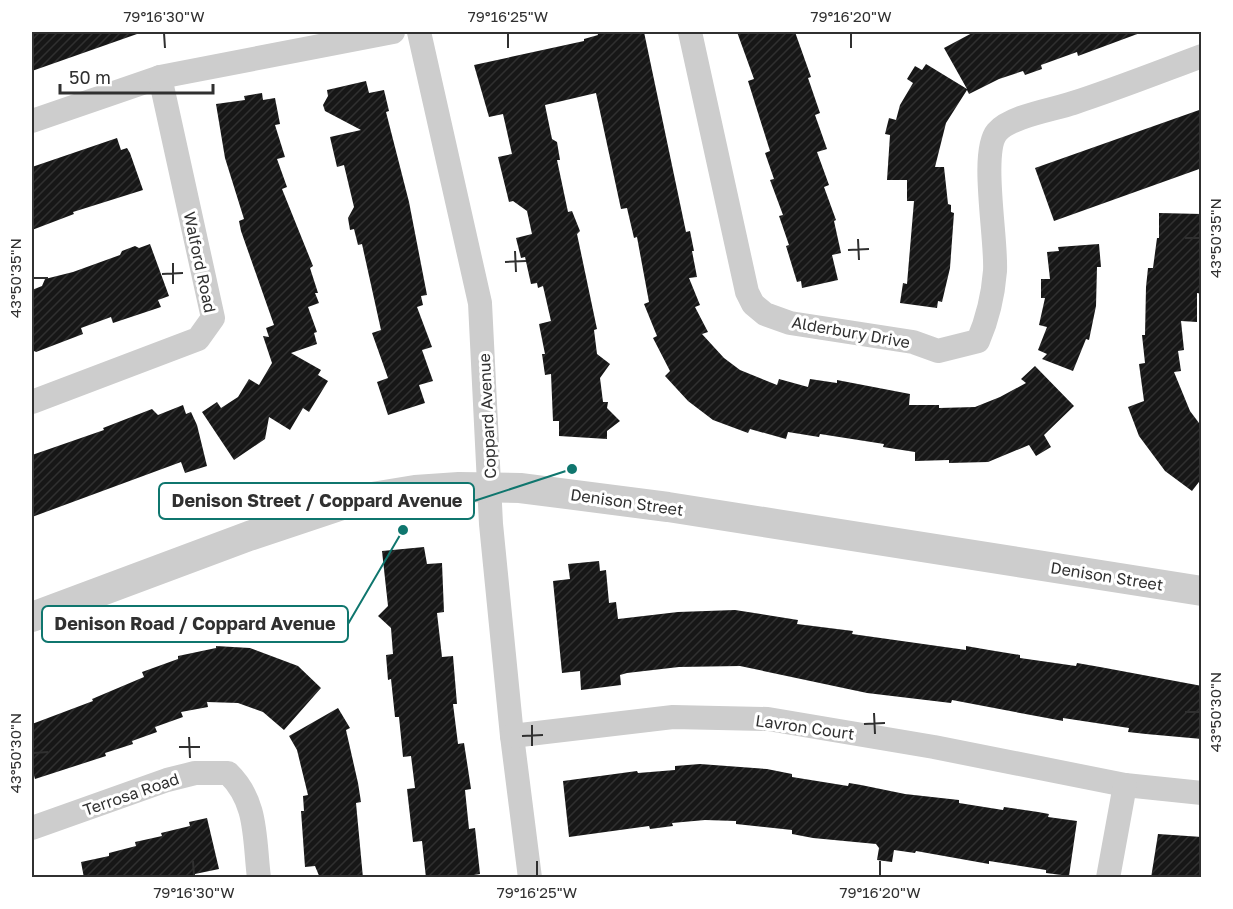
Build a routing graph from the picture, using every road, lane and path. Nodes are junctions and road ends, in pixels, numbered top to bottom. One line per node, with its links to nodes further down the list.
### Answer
1 (393, 32): 5 (street)
2 (419, 32): 8 (street, Coppard Avenue)
3 (690, 32): 4 (street, Alderbury Drive)
4 (1202, 56)
5 (160, 77): 6 (street); 7 (street, Walford Road)
6 (32, 121)
7 (32, 402)
8 (491, 487): 9 (street, Denison Street); 10 (street, Denison Street); 11 (street, Coppard Avenue)
9 (1202, 591)
10 (32, 617)
11 (512, 736): 12 (street, Lavron Court); 16 (street, Coppard Avenue)
12 (1125, 785): 13 (street, Lavron Court); 17 (street)
13 (1202, 794)
14 (32, 828): 15 (street, Terrosa Road)
15 (259, 878)
16 (530, 878)
17 (1108, 878)

